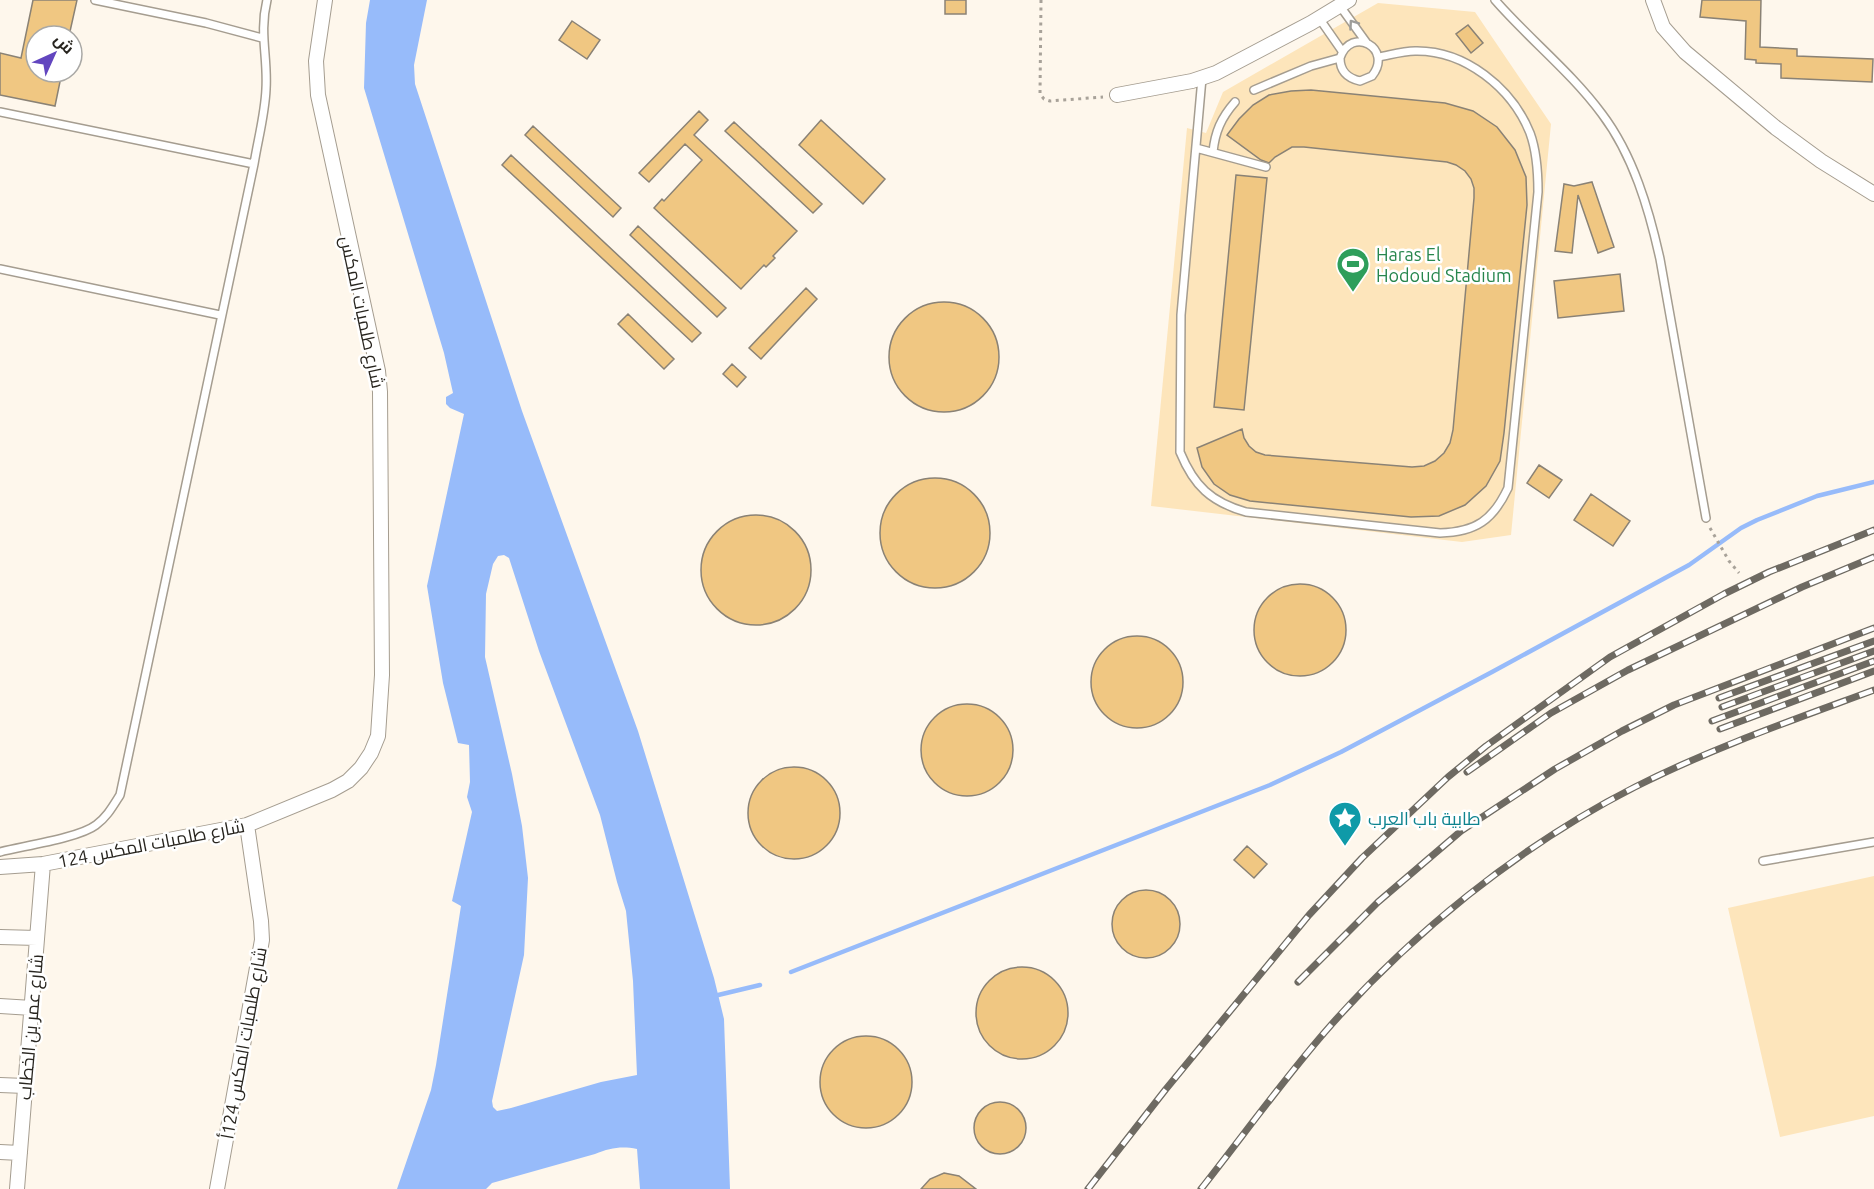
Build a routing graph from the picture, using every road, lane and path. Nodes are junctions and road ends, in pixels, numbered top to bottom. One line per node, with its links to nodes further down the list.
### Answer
1 (95, 0): 9 (lane)
2 (267, 0): 9 (lane)
3 (325, 0): 28 (street, شارع طلمبات المكس)
4 (1041, 0): 15 (path)
5 (1495, 0): 25 (lane)
6 (1653, 0): 22 (street)
7 (1345, 3): 8 (street); 10 (lane, one-way to 7)
8 (1319, 18): 11 (lane); 13 (street)
9 (262, 38): 20 (lane)
10 (1365, 42): 11 (lane); 12 (lane)
11 (1341, 55): 12 (lane); 14 (lane)
12 (1379, 57): 18 (lane)
13 (1202, 78): 15 (street); 18 (lane)
14 (1254, 90)
15 (1117, 95)
16 (1235, 102): 19 (lane)
17 (0, 112): 20 (lane)
18 (1196, 148): 19 (lane)
19 (1213, 152): 21 (lane)
20 (254, 164): 24 (lane)
21 (1266, 167)
22 (1874, 194)
23 (0, 269): 24 (lane)
24 (220, 315): 31 (lane)
25 (1706, 518)
26 (1713, 535): 27 (path)
27 (1739, 573)
28 (378, 736): 29 (street, شارع طلمبات المكس 124)
29 (247, 825): 33 (street, شارع طلمبات المكس 124); 44 (street, شارع طلمبات المكس 124أ)
30 (1874, 842): 32 (lane)
31 (0, 852)
32 (1763, 861)
33 (43, 864): 34 (street, شارع طلمبات المكس 124); 36 (street, شارع عمر بن الخطاب)
34 (0, 867)
35 (0, 937): 36 (street)
36 (37, 938): 38 (street, شارع عمر بن الخطاب)
37 (0, 1006): 38 (street)
38 (32, 1008): 40 (street, شارع عمر بن الخطاب)
39 (0, 1084): 40 (street)
40 (25, 1086): 42 (street, شارع عمر بن الخطاب)
41 (0, 1152): 42 (street)
42 (20, 1154): 43 (street, شارع عمر بن الخطاب)
43 (17, 1189)
44 (217, 1189)

